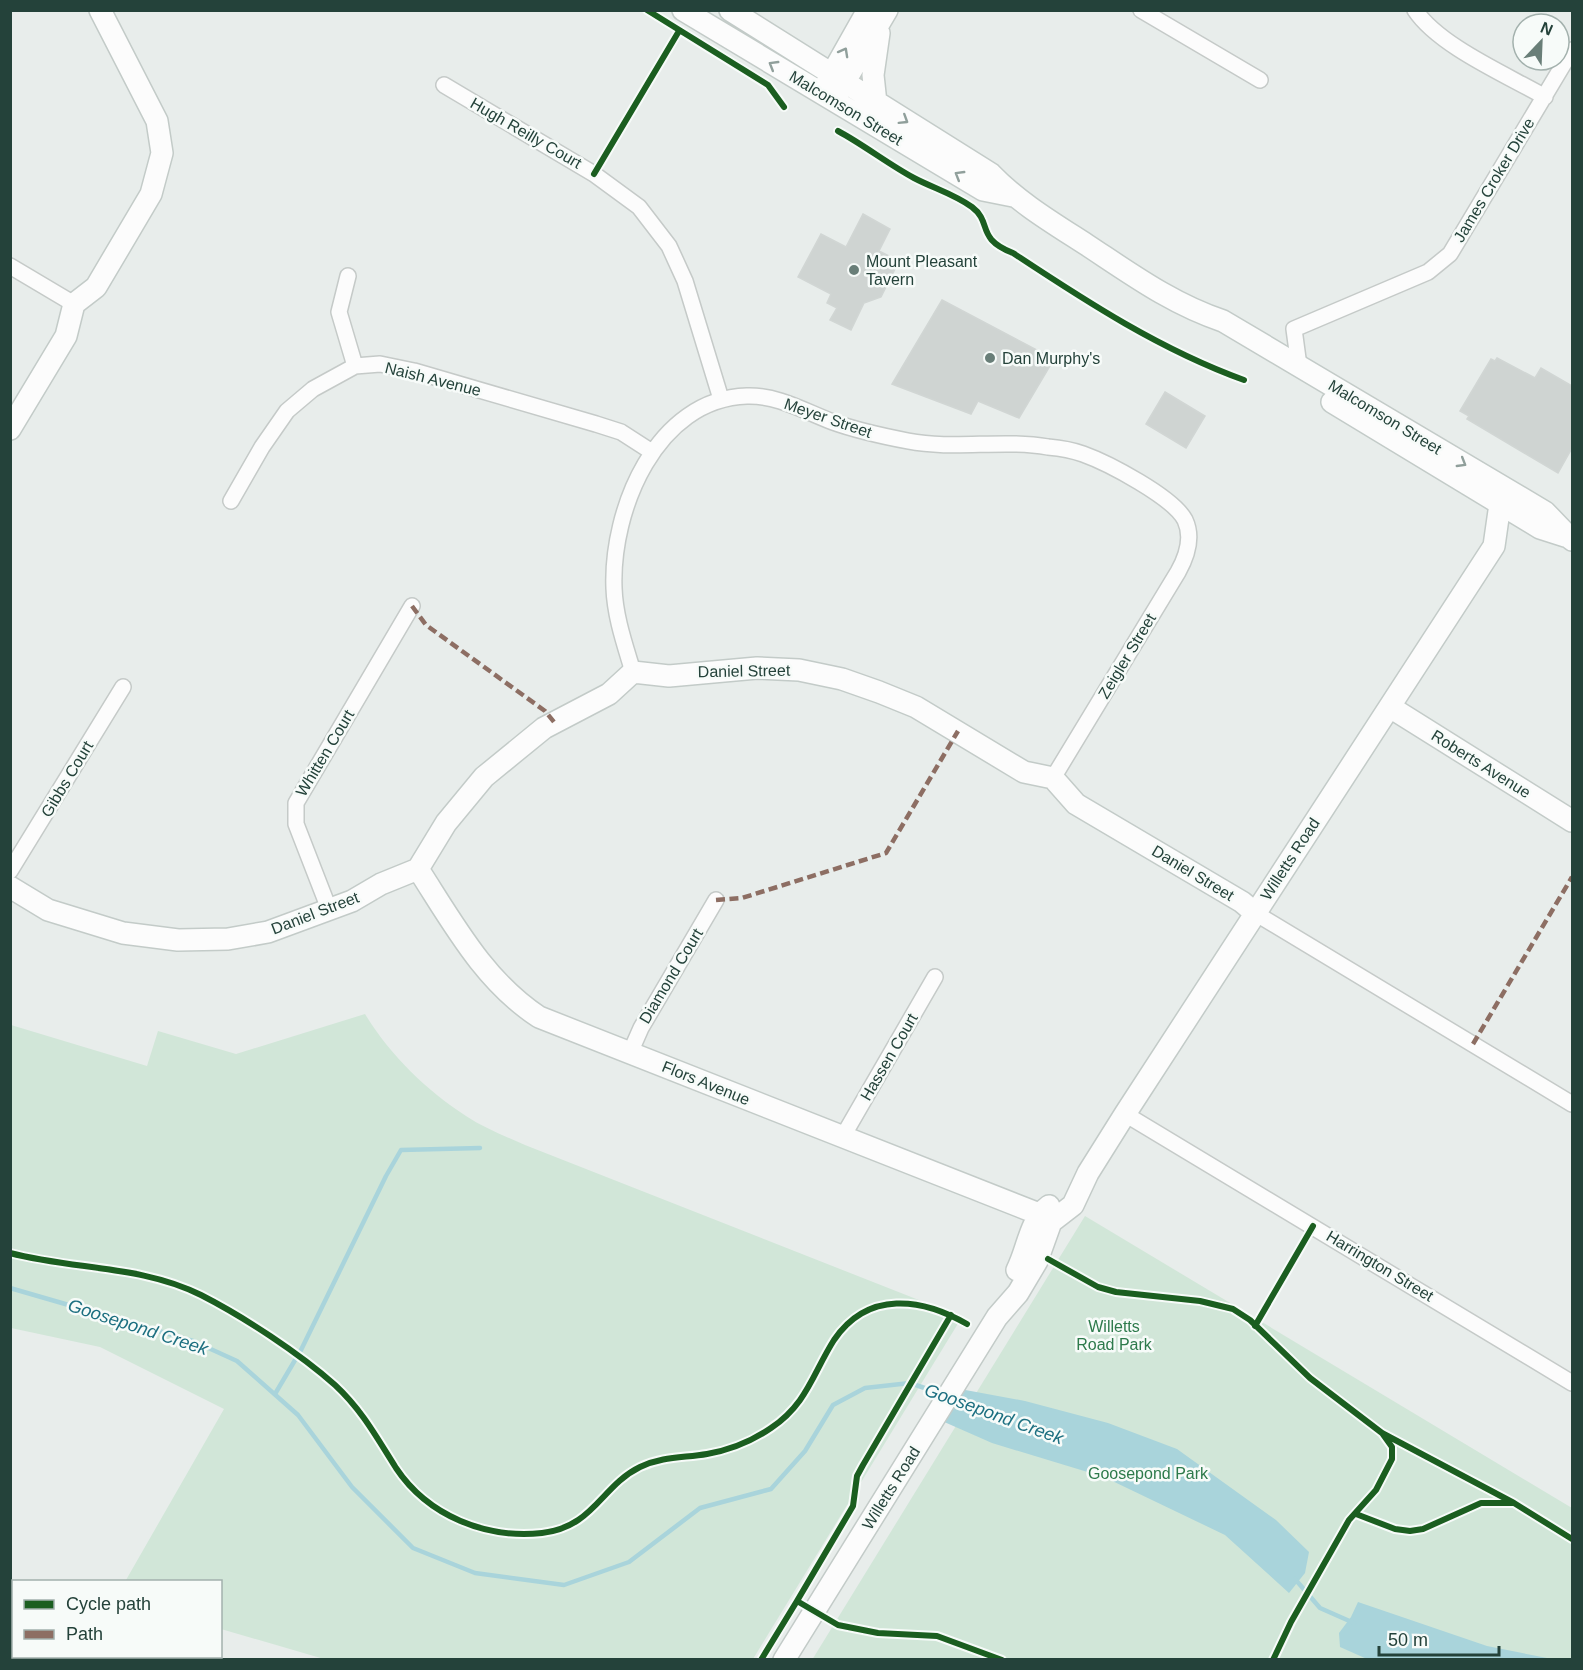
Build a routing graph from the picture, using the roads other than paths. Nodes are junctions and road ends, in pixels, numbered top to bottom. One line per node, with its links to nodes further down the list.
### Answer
1 (100, 10): 16 (street)
2 (683, 10): 10 (street, Malcomson Street, one-way to 2)
3 (730, 10): 10 (street, Malcomson Street)
4 (1141, 10): 8 (street)
5 (1415, 10): 11 (street)
6 (878, 14): 10 (street); 12 (street)
7 (1572, 50): 11 (street, James Croker Drive)
8 (1260, 80)
9 (444, 85): 20 (street, Hugh Reilly Court)
10 (833, 88): 12 (street, Malcomson Street); 13 (street, Malcomson Street, one-way to 10)
11 (1545, 97): 19 (street, James Croker Drive)
12 (876, 103): 13 (street, Malcomson Street, one-way to 13)
13 (1013, 196): 17 (street, Malcomson Street)
14 (10, 266): 16 (street)
15 (348, 276): 18 (street)
16 (74, 304): 21 (street)
17 (1192, 311): 19 (street, Malcomson Street); 24 (street, Malcomson Street)
18 (355, 366): 22 (street, Naish Avenue); 23 (street, Naish Avenue)
19 (1299, 366): 26 (street, Malcomson Street, one-way to 26)
20 (721, 399): 22 (street, Meyer Street); 25 (street, Meyer Street)
21 (10, 429)
22 (652, 452): 28 (street, Meyer Street)
23 (231, 501)
24 (1500, 504): 26 (street, Malcomson Street); 30 (street, Willetts Road)
25 (1188, 530): 31 (street, Zeigler Street)
26 (1571, 536)
27 (412, 606): 37 (street, Whitten Court)
28 (633, 672): 31 (street, Daniel Street); 33 (street)
29 (123, 687): 34 (street, Gibbs Court)
30 (1390, 707): 32 (street, Roberts Avenue); 38 (street, Willetts Road)
31 (1053, 778): 38 (street, Daniel Street)
32 (1572, 821)
33 (418, 869): 37 (street, Daniel Street); 40 (street, Flors Avenue)
34 (10, 871)
35 (10, 887): 37 (street, Daniel Street)
36 (716, 900): 40 (street, Diamond Court)
37 (329, 909)
38 (1255, 913): 41 (street, Daniel Street); 42 (street, Willetts Road)
39 (935, 977): 43 (street, Hassen Court)
40 (630, 1053): 43 (street, Flors Avenue)
41 (1572, 1104)
42 (1125, 1114): 44 (street, Willetts Road); 45 (street, Harrington Street)
43 (842, 1138): 44 (street, Flors Avenue)
44 (1046, 1218): 46 (street, Willetts Road)
45 (1572, 1383)
46 (784, 1659)

